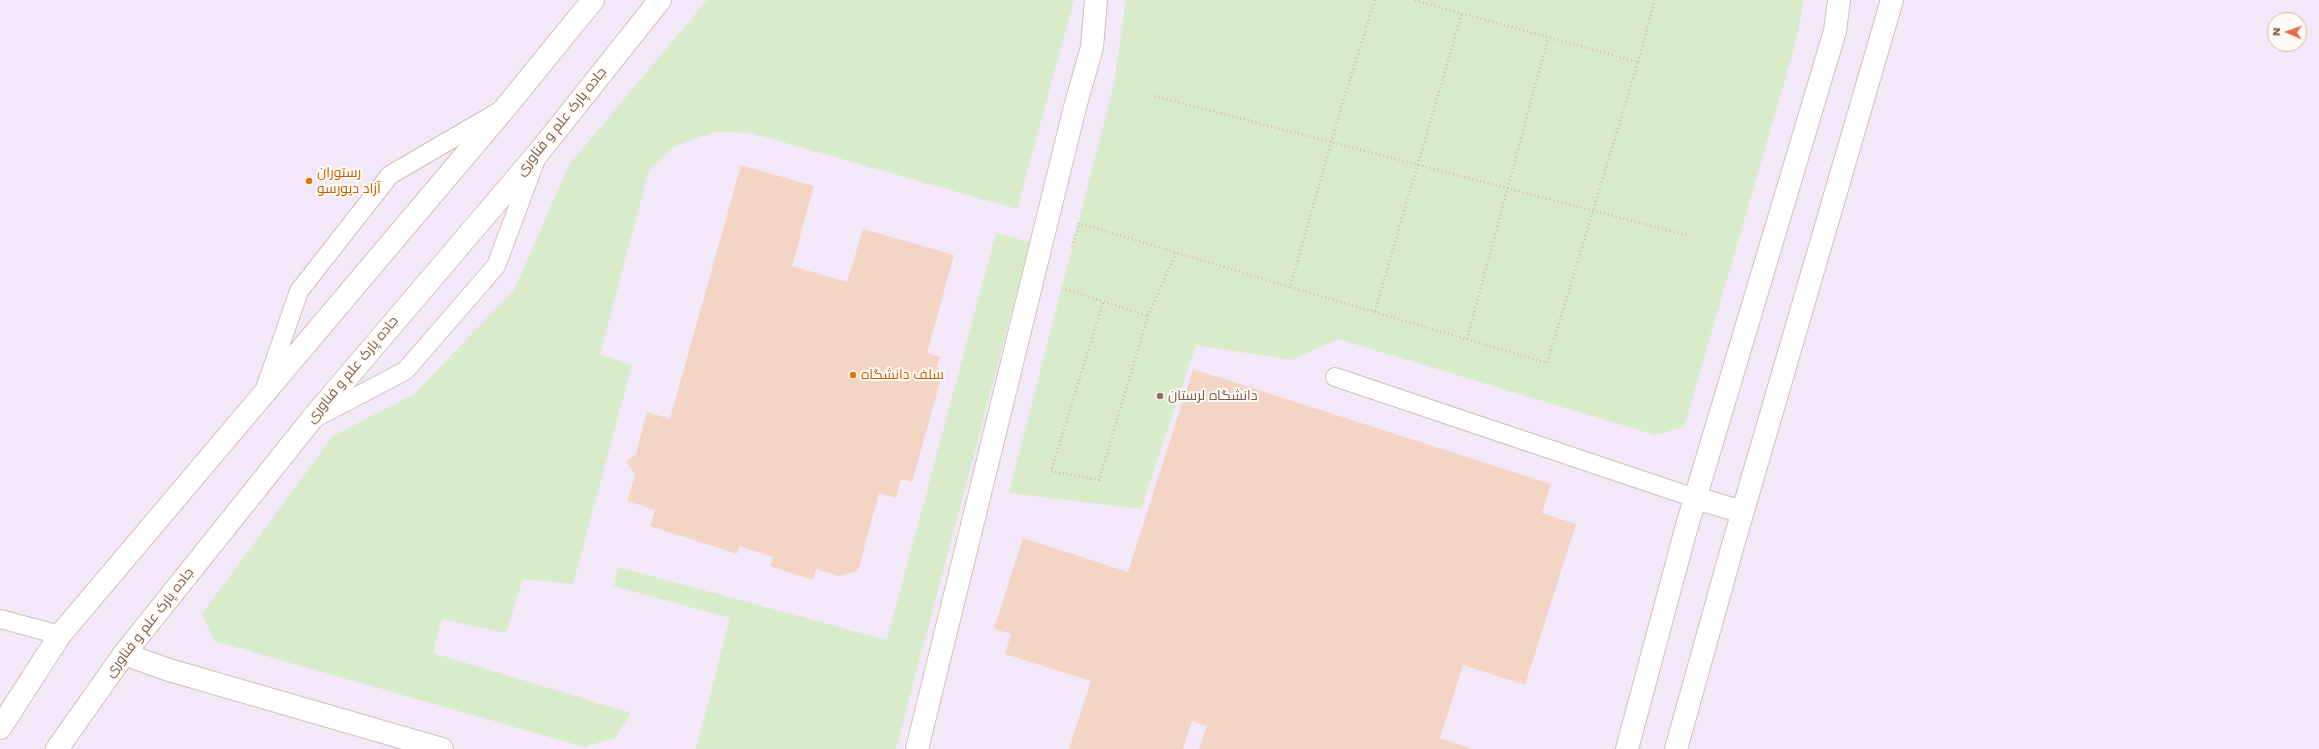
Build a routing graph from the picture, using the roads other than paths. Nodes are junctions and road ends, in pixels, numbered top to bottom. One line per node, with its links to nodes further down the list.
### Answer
1 (593, 0): 6 (street)
2 (660, 0): 7 (street, جاده پارک علم و فناوری)
3 (1096, 0): 19 (street)
4 (1839, 0): 11 (street)
5 (1892, 0): 12 (street)
6 (506, 107): 9 (street); 9 (lane)
7 (539, 152): 10 (street, جاده پارک علم و فناوری); 10 (lane)
8 (1335, 378): 11 (lane)
9 (263, 394): 14 (street)
10 (311, 420): 15 (street, جاده پارک علم و فناوری)
11 (1695, 498): 12 (street); 20 (street)
12 (1743, 512): 21 (street)
13 (0, 619): 14 (lane)
14 (60, 636): 16 (street)
15 (124, 654): 17 (street, جاده پارک علم و فناوری); 18 (street)
16 (0, 728)
17 (57, 749)
18 (442, 749)
19 (917, 749)
20 (1627, 749)
21 (1676, 749)

